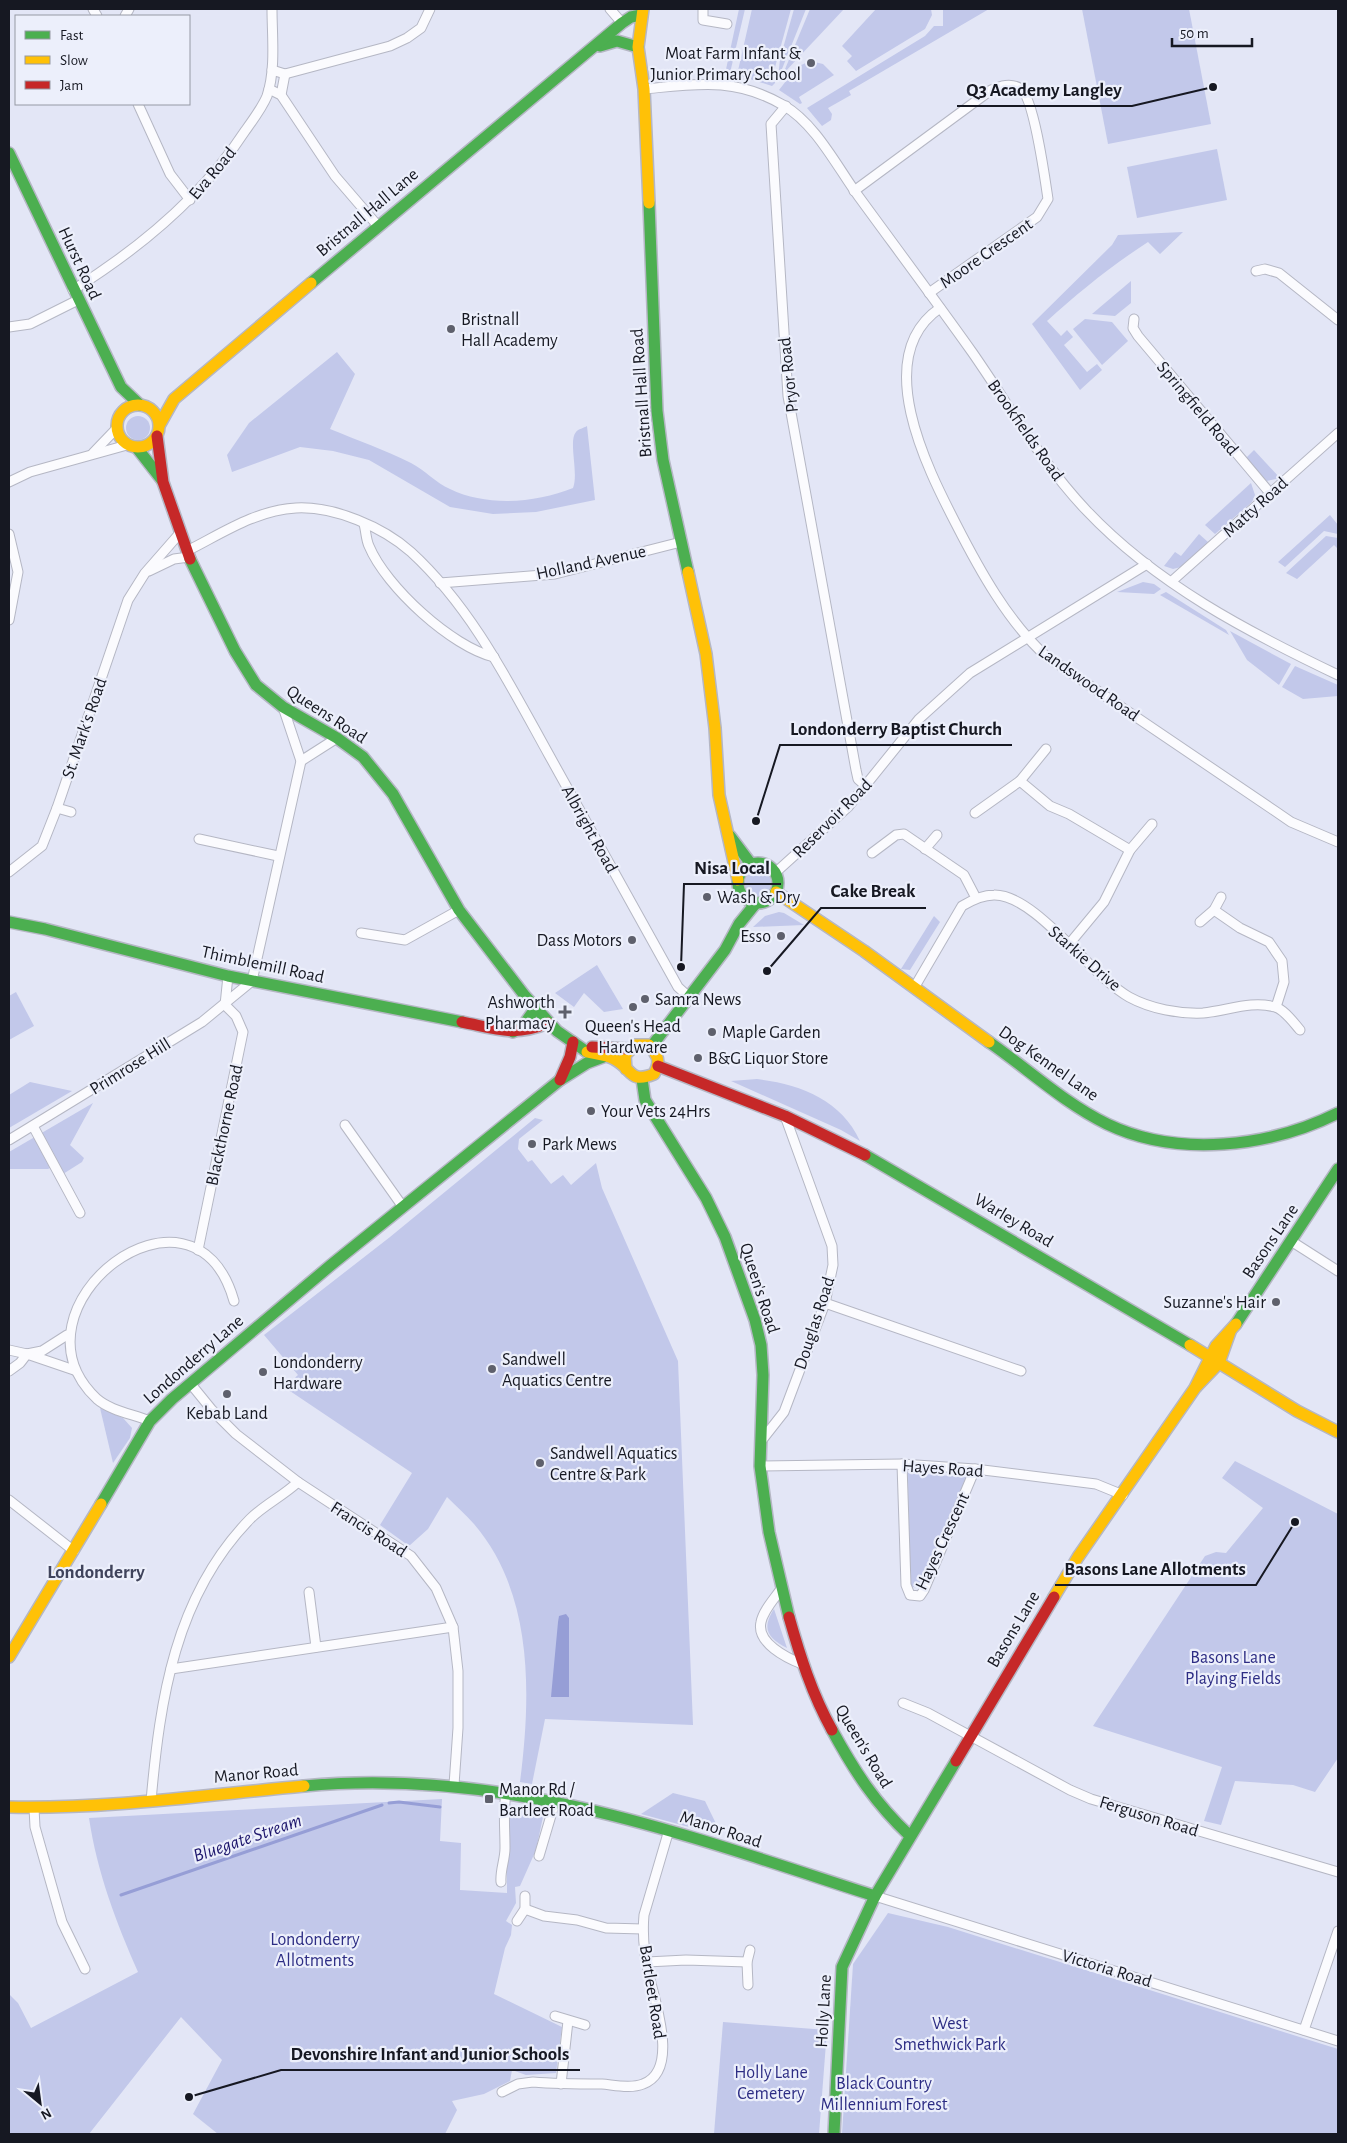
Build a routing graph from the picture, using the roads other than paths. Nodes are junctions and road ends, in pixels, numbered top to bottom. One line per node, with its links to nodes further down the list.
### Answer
1 (272, 9): 11 (street, Eva Road)
2 (430, 9): 12 (street)
3 (610, 9): 7 (street)
4 (703, 9): 6 (street)
5 (642, 12): 7 (street, Bristnall Hall Lane); 9 (street, Bristnall Hall Road)
6 (727, 24)
7 (621, 25): 8 (street); 10 (street, Bristnall Hall Lane)
8 (625, 41): 9 (street); 10 (street, Bristnall Hall Lane)
9 (638, 47): 14 (street, Bristnall Hall Road)
10 (585, 55): 21 (street, Bristnall Hall Lane)
11 (272, 70): 12 (street); 13 (street, Eva Road)
12 (285, 74): 15 (street)
13 (269, 89): 15 (street); 20 (street, Eva Road)
14 (644, 89): 17 (street); 45 (street, Bristnall Hall Road)
15 (281, 95): 21 (street)
16 (138, 105): 20 (street)
17 (786, 106): 19 (street, Brookfields Road); 60 (street, Pryor Road)
18 (9, 153): 24 (street, Hurst Road)
19 (854, 191): 23 (street, Brookfields Road); 23 (street, Moore Crescent)
20 (190, 200): 24 (street, Eva Road)
21 (378, 226): 30 (street, Bristnall Hall Lane)
22 (1256, 271): 27 (street)
23 (929, 293): 25 (street, Brookfields Road)
24 (76, 295): 28 (street, Eva Road); 29 (street, Hurst Road)
25 (940, 308): 47 (street, Brookfields Road); 52 (street, Landswood Road)
26 (1134, 319): 41 (street, Springfield Road)
27 (1338, 320)
28 (9, 327)
29 (121, 387): 31 (street, Hurst Road); 32 (street)
30 (174, 399): 31 (street, Bristnall Hall Lane); 33 (street, Bristnall Hall Lane)
31 (145, 406): 32 (street); 33 (street)
32 (119, 416): 34 (street)
33 (160, 424): 36 (street)
34 (117, 428): 37 (street); 38 (street)
35 (1337, 435): 41 (street, Matty Road)
36 (157, 436): 37 (street); 40 (street, Queens Road)
37 (132, 446): 38 (street); 40 (street, Queens Road)
38 (91, 455): 39 (street)
39 (9, 482)
40 (163, 482): 43 (street, Queens Road)
41 (1270, 493): 49 (street, Matty Road)
42 (364, 524): 46 (street, Albright Road); 50 (street, Albright Road); 53 (street)
43 (180, 533): 46 (street, Queens Road); 48 (street, St. Mark's Road)
44 (9, 534): 51 (street)
45 (681, 542): 50 (street, Holland Avenue); 65 (street, Bristnall Hall Road)
46 (188, 554): 48 (street); 55 (street, Queens Road)
47 (1147, 564): 49 (street, Brookfields Road); 52 (street, Reservoir Road)
48 (144, 573): 61 (street, St. Mark's Road)
49 (1172, 581): 54 (street, Brookfields Road)
50 (440, 583): 53 (street, Albright Road)
51 (9, 620)
52 (1027, 636): 60 (street, Reservoir Road); 68 (street, Landswood Road)
53 (494, 657): 91 (street, Albright Road)
54 (1338, 675)
55 (283, 707): 56 (street, Queens Road); 58 (street)
56 (337, 738): 58 (street); 81 (street, Queens Road)
57 (1046, 749): 59 (street)
58 (301, 761): 72 (street)
59 (1020, 781): 63 (street); 70 (street)
60 (866, 786): 75 (street, Reservoir Road)
61 (57, 808): 62 (street); 74 (street, St. Mark's Road)
62 (71, 812)
63 (974, 813)
64 (1152, 824): 70 (street)
65 (727, 830): 73 (street, Bristnall Hall Road); 76 (street, Bristnall Hall Road)
66 (937, 835): 69 (street)
67 (199, 839): 72 (street)
68 (1338, 842)
69 (925, 849): 71 (street); 79 (street)
70 (1130, 850): 87 (street)
71 (872, 853)
72 (278, 856): 89 (street)
73 (751, 864): 75 (street); 76 (street)
74 (9, 872)
75 (775, 873): 77 (street)
76 (738, 882): 80 (street); 85 (street)
77 (776, 892): 80 (street); 90 (street, Dog Kennel Lane)
78 (1221, 897): 82 (street)
79 (976, 898): 87 (street, Starkie Drive); 90 (street)
80 (756, 903): 85 (street)
81 (459, 910): 86 (street); 94 (street, Queens Road)
82 (1214, 910): 84 (street); 93 (street)
83 (9, 922): 88 (street, Thimblemill Road)
84 (1200, 922)
85 (739, 924): 91 (street)
86 (361, 933)
87 (1070, 943): 93 (street, Starkie Drive)
88 (228, 976): 89 (street, Thimblemill Road); 92 (street)
89 (252, 981): 92 (street); 97 (street, Thimblemill Road)
90 (914, 988): 106 (street, Dog Kennel Lane)
91 (690, 998): 99 (street)
92 (225, 1005): 109 (street, Primrose Hill); 115 (street, Blackthorne Road)
93 (1276, 1007): 96 (street)
94 (536, 1009): 95 (street); 97 (street)
95 (548, 1023): 97 (street, Thimblemill Road); 98 (street)
96 (1300, 1030)
97 (513, 1032)
98 (572, 1042): 100 (street); 101 (street); 105 (street, Londonderry Lane)
99 (651, 1047): 100 (street); 102 (street)
100 (629, 1049): 103 (street)
101 (603, 1057): 103 (street); 105 (street, Londonderry Lane)
102 (658, 1066): 104 (street); 107 (street, Warley Road)
103 (626, 1069): 104 (street)
104 (642, 1078): 129 (street, Queen's Road)
105 (560, 1080): 112 (street, Londonderry Lane)
106 (1338, 1113)
107 (785, 1116): 118 (street, Douglas Road); 122 (street, Warley Road)
108 (344, 1125): 112 (street)
109 (33, 1126): 110 (street, Primrose Hill); 113 (street)
110 (9, 1140)
111 (1338, 1169): 114 (street, Basons Lane)
112 (403, 1207): 126 (street, Londonderry Lane)
113 (80, 1213)
114 (1291, 1241): 116 (street); 122 (street, Basons Lane)
115 (198, 1250): 117 (street); 119 (street)
116 (1338, 1271)
117 (234, 1301)
118 (824, 1303): 125 (street); 129 (street, Douglas Road)
119 (67, 1335): 121 (street); 123 (street)
120 (9, 1350): 121 (street)
121 (27, 1354): 123 (street); 124 (street)
122 (1214, 1360): 128 (street, Warley Road); 134 (street, Basons Lane)
123 (74, 1370): 127 (street)
124 (9, 1371)
125 (1021, 1371)
126 (190, 1383): 127 (street, Londonderry Lane); 133 (street, Francis Road)
127 (150, 1421): 136 (street, Londonderry Lane)
128 (1338, 1432)
129 (762, 1440): 131 (street, Queen's Road)
130 (902, 1464): 131 (street, Hayes Road); 132 (street, Hayes Road); 132 (street, Hayes Crescent)
131 (760, 1466): 137 (street, Queen's Road)
132 (975, 1469): 134 (street, Hayes Road)
133 (298, 1482): 139 (street, Francis Road); 143 (street)
134 (1123, 1495): 145 (street, Basons Lane)
135 (9, 1500): 136 (street)
136 (74, 1551): 141 (street, Londonderry Lane)
137 (781, 1589): 142 (street, Queen's Road); 142 (street)
138 (309, 1592): 140 (street)
139 (454, 1627): 140 (street); 146 (street, Francis Road)
140 (316, 1647): 143 (street)
141 (9, 1656)
142 (802, 1664): 153 (street, Queen's Road)
143 (171, 1668): 148 (street)
144 (903, 1703): 145 (street, Ferguson Road)
145 (969, 1738): 153 (street, Basons Lane); 155 (street, Ferguson Road)
146 (454, 1785): 147 (street, Manor Road); 148 (street, Manor Road)
147 (506, 1793): 149 (street, Manor Road); 156 (street)
148 (151, 1801): 151 (street, Manor Road)
149 (554, 1802): 152 (street, Manor Road); 154 (street)
150 (9, 1807): 151 (street, Manor Road)
151 (34, 1808): 166 (street)
152 (669, 1830): 158 (street, Manor Road); 161 (street, Bartleet Road)
153 (910, 1836): 158 (street, Basons Lane)
154 (539, 1856)
155 (1338, 1872)
156 (501, 1882)
157 (525, 1896): 159 (street)
158 (875, 1896): 171 (street, Victoria Road); 175 (street, Holly Lane)
159 (525, 1909): 160 (street); 161 (street)
160 (517, 1921)
161 (643, 1929): 164 (street, Bartleet Road)
162 (1338, 1931): 171 (street)
163 (750, 1950): 165 (street)
164 (647, 1962): 165 (street); 173 (street, Bartleet Road)
165 (747, 1962): 167 (street)
166 (85, 1970)
167 (748, 1985)
168 (555, 2016): 169 (street)
169 (568, 2021): 170 (street); 173 (street)
170 (585, 2025)
171 (1304, 2030): 172 (street, Victoria Road)
172 (1338, 2041)
173 (561, 2084): 174 (street, Bartleet Road)
174 (502, 2092)
175 (834, 2134)

